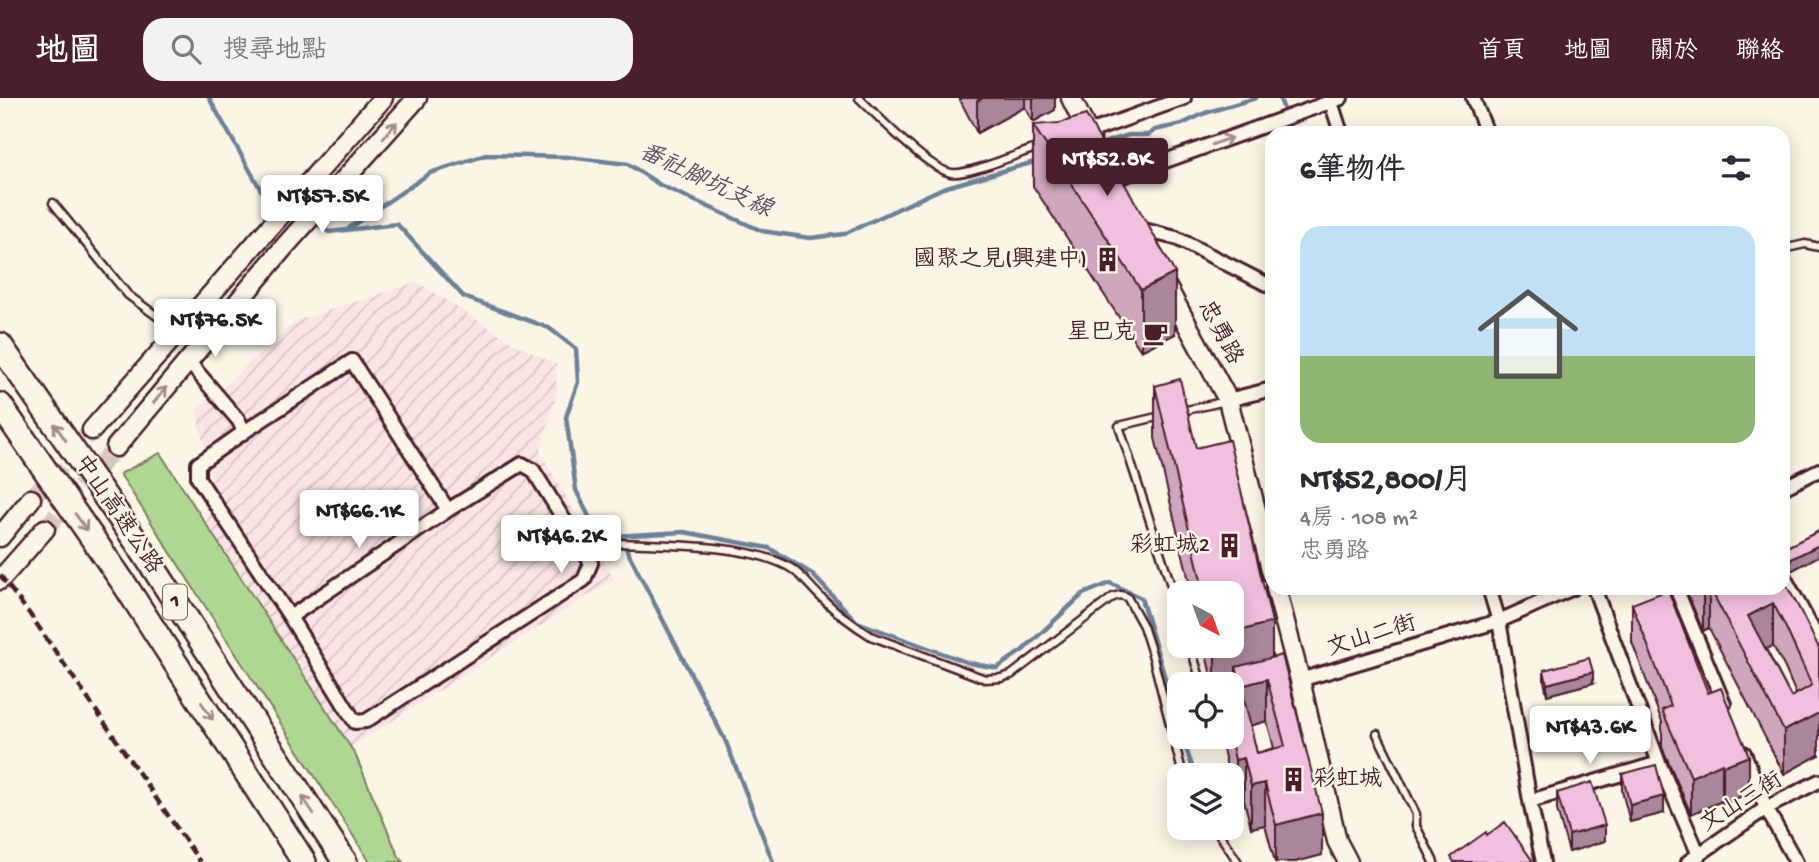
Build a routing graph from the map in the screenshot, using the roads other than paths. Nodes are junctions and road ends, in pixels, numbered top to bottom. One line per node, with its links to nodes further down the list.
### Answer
1 (383, 98): 18 (street)
2 (417, 98): 20 (street, one-way to 2)
3 (859, 98): 11 (lane)
4 (1071, 98): 10 (street)
5 (1184, 98): 10 (street)
6 (1473, 98): 9 (street)
7 (1336, 100): 8 (street); 12 (street, one-way to 7)
8 (1340, 126)
9 (1485, 126)
10 (1089, 140)
11 (1046, 145)
12 (1112, 180)
13 (53, 204): 18 (lane)
14 (1133, 222): 17 (street); 22 (street, 忠勇路)
15 (1790, 247): 16 (lane)
16 (1819, 247)
17 (1265, 283)
18 (177, 332): 24 (street)
19 (0, 345): 58 (highway, 中山高速公路 / 1, one-way to 19)
20 (188, 361): 25 (street); 26 (street, one-way to 20)
21 (1265, 391): 22 (street)
22 (1228, 400): 34 (street, 忠勇路); 36 (lane)
23 (0, 405): 57 (highway, 中山高速公路 / 1, one-way to 57)
24 (92, 430)
25 (244, 432): 30 (street); 43 (street)
26 (116, 447)
27 (1819, 470): 28 (street)
28 (1790, 484)
29 (31, 499): 32 (street)
30 (448, 510): 43 (street); 43 (street)
31 (45, 529): 35 (street)
32 (0, 537)
33 (618, 543): 50 (lane)
34 (1265, 545)
35 (0, 580)
36 (1170, 581)
37 (1790, 587): 45 (street)
38 (1277, 595): 46 (street)
39 (1491, 595): 44 (street)
40 (1557, 595): 44 (street, 文山二街)
41 (1597, 595): 51 (street)
42 (1679, 595): 47 (street)
43 (290, 617)
44 (1499, 621): 46 (street, 文山二街); 53 (street)
45 (1817, 635)
46 (1294, 682): 60 (street)
47 (1729, 717)
48 (1377, 734): 61 (lane)
49 (1740, 743): 54 (street)
50 (1180, 763)
51 (1659, 763): 53 (street); 56 (street)
52 (1819, 781): 54 (street, 文山三街)
53 (1530, 801): 62 (street)
54 (1766, 808): 56 (street, 文山三街); 63 (street)
55 (1223, 840): 59 (lane)
56 (1693, 859)
57 (304, 862)
58 (345, 862)
59 (1238, 862)
60 (1348, 862)
61 (1434, 862)
62 (1543, 862)
63 (1796, 862)

